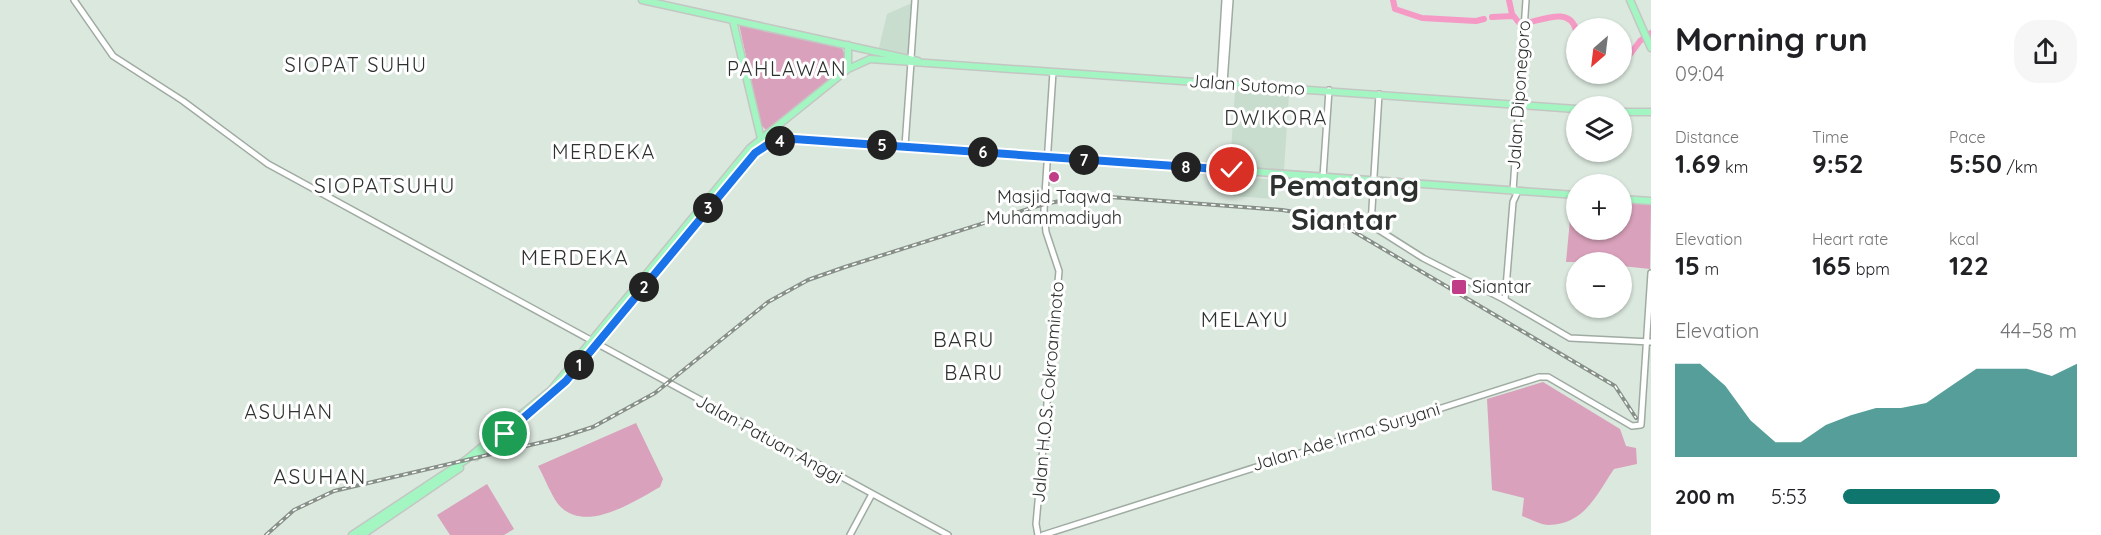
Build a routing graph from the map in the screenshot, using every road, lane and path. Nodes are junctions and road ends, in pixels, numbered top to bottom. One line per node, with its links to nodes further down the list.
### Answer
1 (74, 0): 36 (street, Jalan Patuan Anggi)
2 (642, 0): 8 (main road, Jalan Sutomo)
3 (915, 0): 11 (street)
4 (1225, 0): 14 (street)
5 (1230, 0): 14 (street)
6 (1526, 0): 17 (street, Jalan Diponegoro)
7 (1630, 0): 10 (main road)
8 (733, 21): 9 (main road, Jalan Sutomo); 25 (main road)
9 (848, 45): 11 (main road, Jalan Sutomo); 12 (main road)
10 (1651, 47)
11 (913, 60): 12 (main road, Jalan Sutomo); 13 (main road, Jalan Sutomo); 26 (street)
12 (848, 69): 23 (main road, Jalan Sutomo)
13 (1053, 72): 14 (main road, Jalan Sutomo); 27 (street, Jalan H.O.S. Cokroaminoto)
14 (1222, 83): 15 (main road, Jalan Sutomo)
15 (1329, 90): 16 (main road, Jalan Sutomo); 28 (street)
16 (1379, 94): 17 (main road, Jalan Sutomo); 29 (street)
17 (1519, 104): 18 (main road, Jalan Sutomo); 30 (street, Jalan Diponegoro)
18 (1566, 108)
19 (1651, 112): 21 (main road)
20 (1632, 113): 21 (main road)
21 (1638, 113): 22 (main road)
22 (1651, 117)
23 (783, 120): 24 (main road); 25 (main road, Jalan Sutomo)
24 (794, 139): 25 (main road); 26 (main road)
25 (761, 142): 36 (main road, Jalan Sutomo)
26 (905, 146): 27 (main road)
27 (1047, 158): 28 (main road); 42 (street, Jalan H.O.S. Cokroaminoto)
28 (1323, 177): 29 (main road)
29 (1373, 181): 30 (main road); 35 (street)
30 (1514, 191): 31 (main road); 35 (street, Jalan Diponegoro)
31 (1566, 194)
32 (1632, 200): 33 (main road)
33 (1651, 201)
34 (1651, 273): 37 (street)
35 (1505, 300): 37 (street)
36 (595, 342): 38 (street, Jalan Patuan Anggi); 39 (main road, Jalan Sutomo)
37 (1648, 342): 43 (street, Jalan Ade Irma Suryani)
38 (872, 494): 40 (street); 41 (street, Jalan Patuan Anggi)
39 (358, 534)
40 (850, 535)
41 (948, 535)
42 (1038, 535)
43 (1043, 535)

